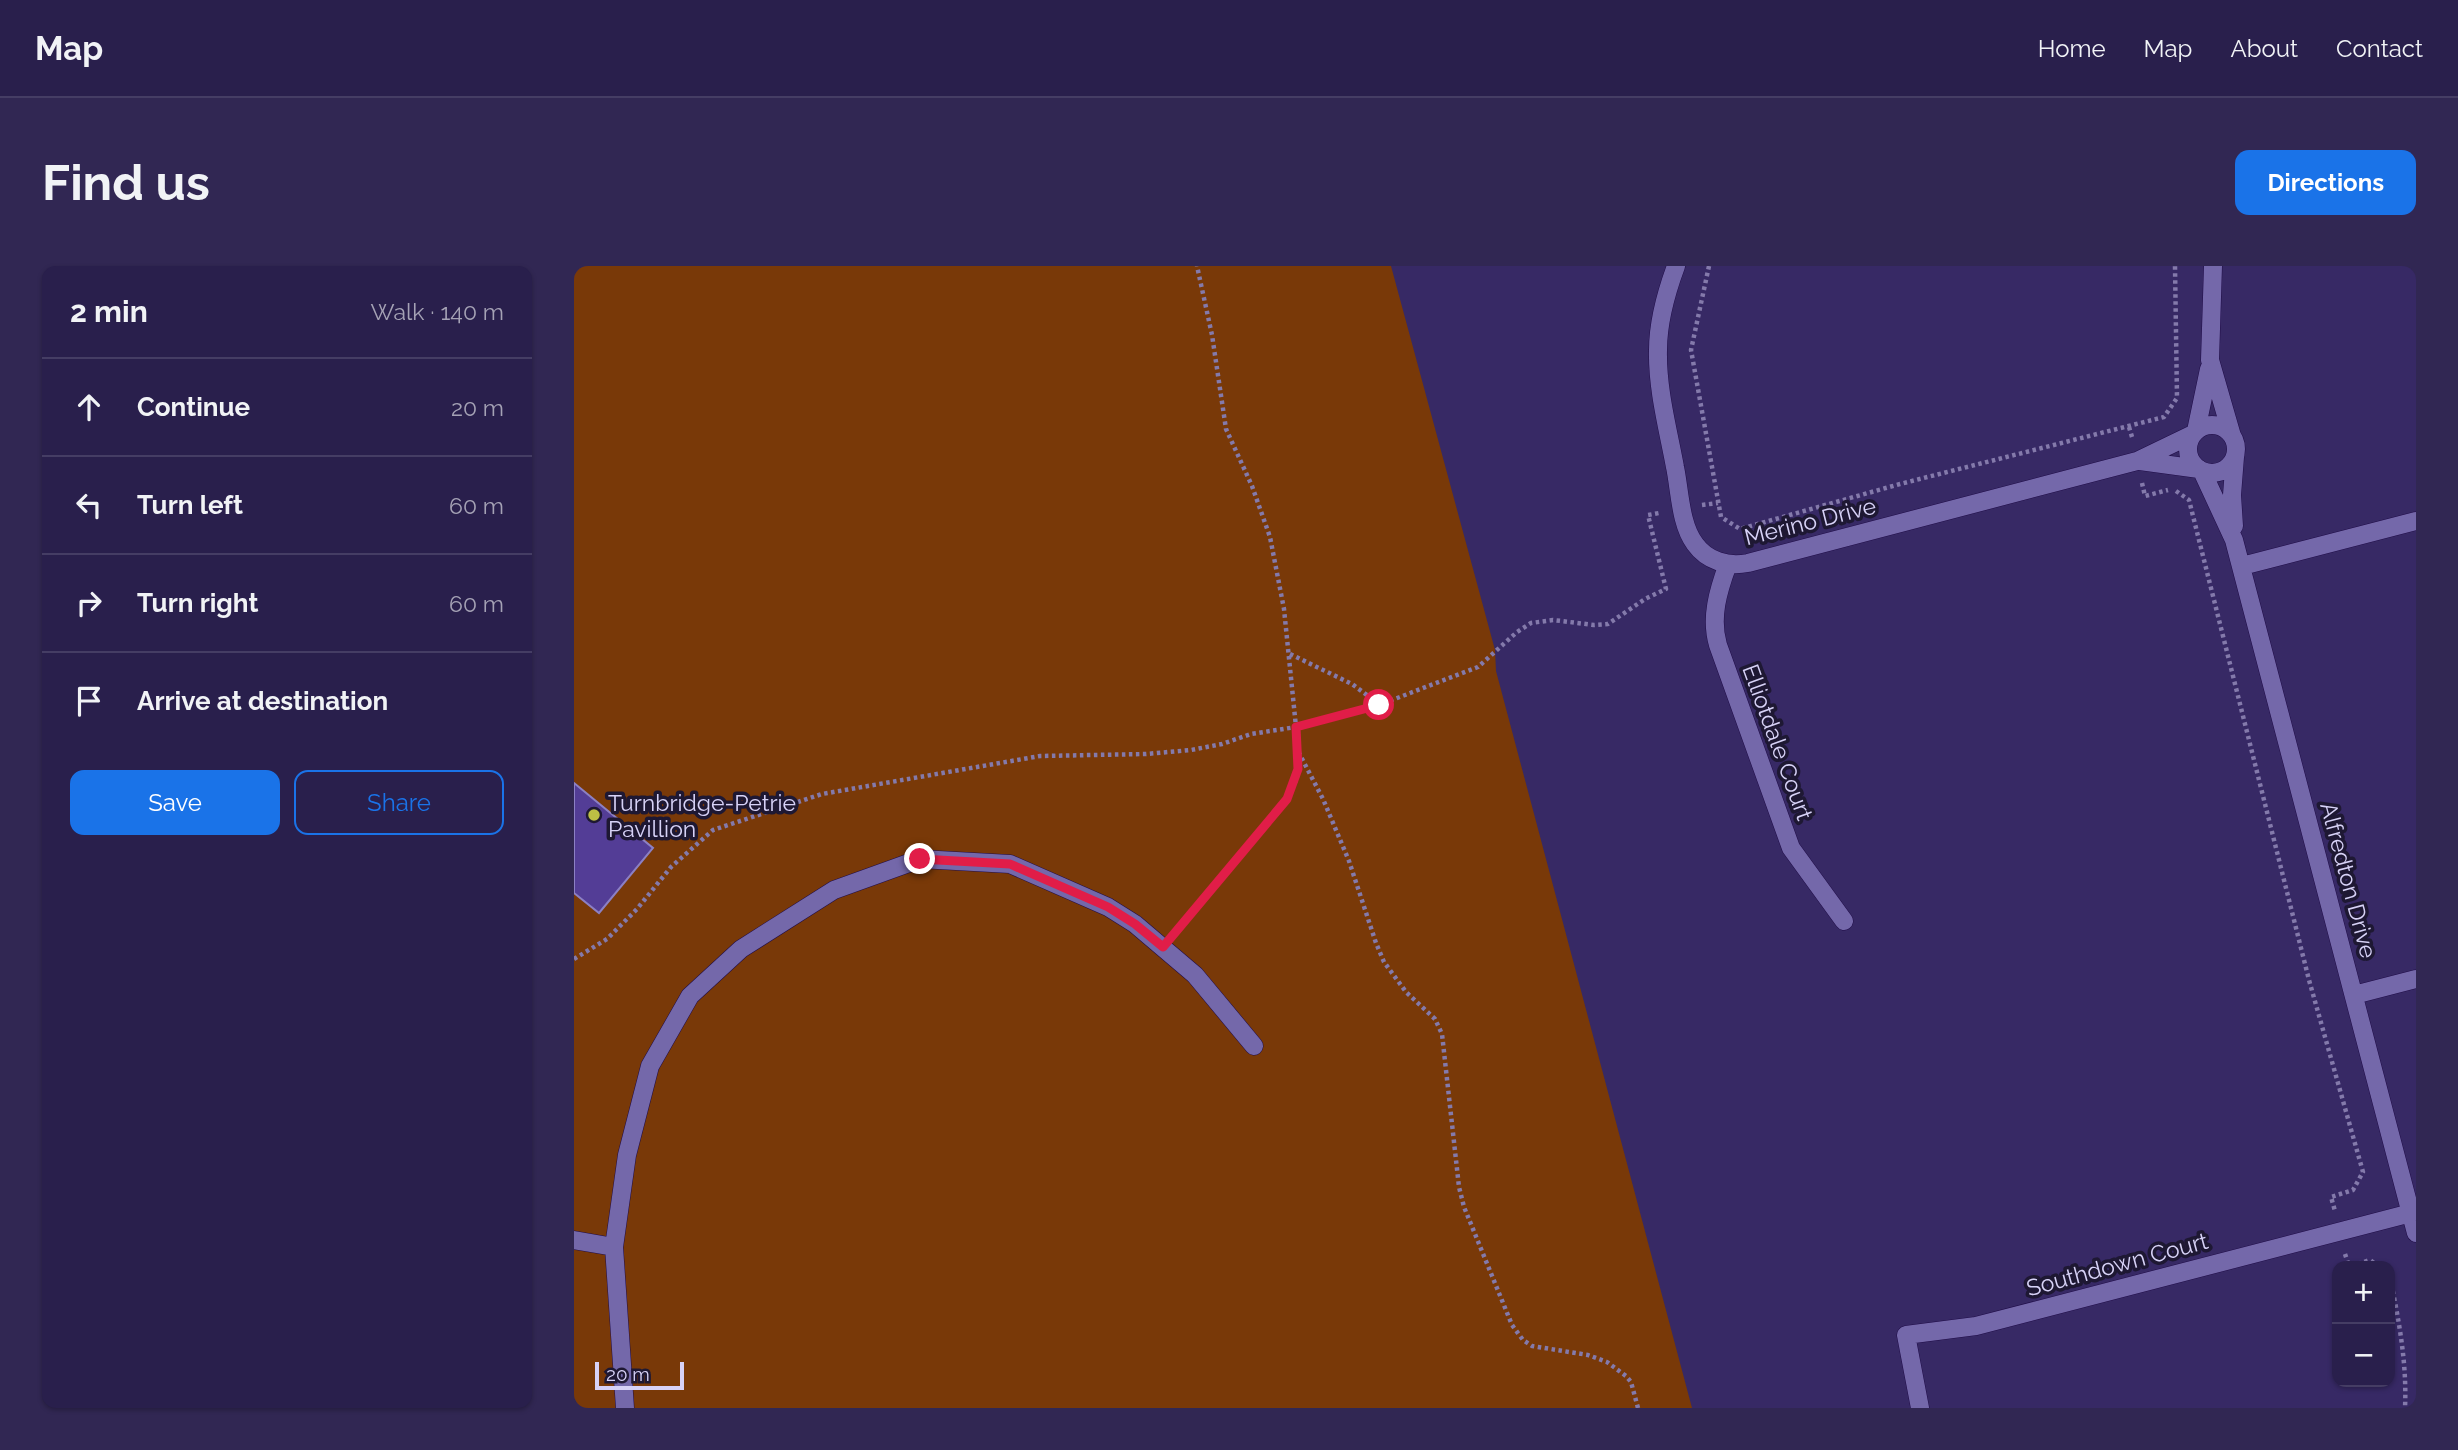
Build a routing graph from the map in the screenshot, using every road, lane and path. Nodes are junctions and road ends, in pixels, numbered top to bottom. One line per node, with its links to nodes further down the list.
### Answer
1 (1197, 266): 16 (path)
2 (1676, 266): 13 (street, Merino Drive)
3 (1709, 266): 4 (path)
4 (2175, 266)
5 (2213, 266): 6 (street, Alfredton Drive)
6 (2210, 360): 7 (street, Alfredton Drive); 8 (street, Alfredton Drive)
7 (2194, 433): 8 (street); 9 (street, Merino Drive); 10 (street)
8 (2234, 445): 10 (street); 12 (street, Alfredton Drive)
9 (2137, 461): 10 (street, Merino Drive); 13 (street, Merino Drive); 27 (path)
10 (2200, 470): 12 (street, Alfredton Drive)
11 (2416, 521): 14 (street)
12 (2235, 540): 14 (street, Alfredton Drive)
13 (1728, 565): 20 (street, Elliotdale Court)
14 (2242, 566): 24 (street, Alfredton Drive)
15 (1666, 589): 17 (path)
16 (1290, 654): 17 (path); 18 (path)
17 (1379, 705): 18 (path)
18 (1296, 727): 19 (path); 22 (path)
19 (1299, 753): 21 (path); 33 (path)
20 (1844, 921)
21 (1163, 947): 25 (street); 30 (street)
22 (574, 959)
23 (2416, 979): 24 (street)
24 (2354, 995): 26 (street, Alfredton Drive)
25 (1254, 1046)
26 (2411, 1213): 27 (street, Southdown Court); 28 (street, Alfredton Drive)
27 (2340, 1231): 34 (street, Southdown Court)
28 (2416, 1233)
29 (574, 1240): 30 (street)
30 (614, 1247): 32 (street)
31 (2395, 1301): 35 (path)
32 (625, 1408)
33 (1638, 1408)
34 (1920, 1408)
35 (2405, 1408)

